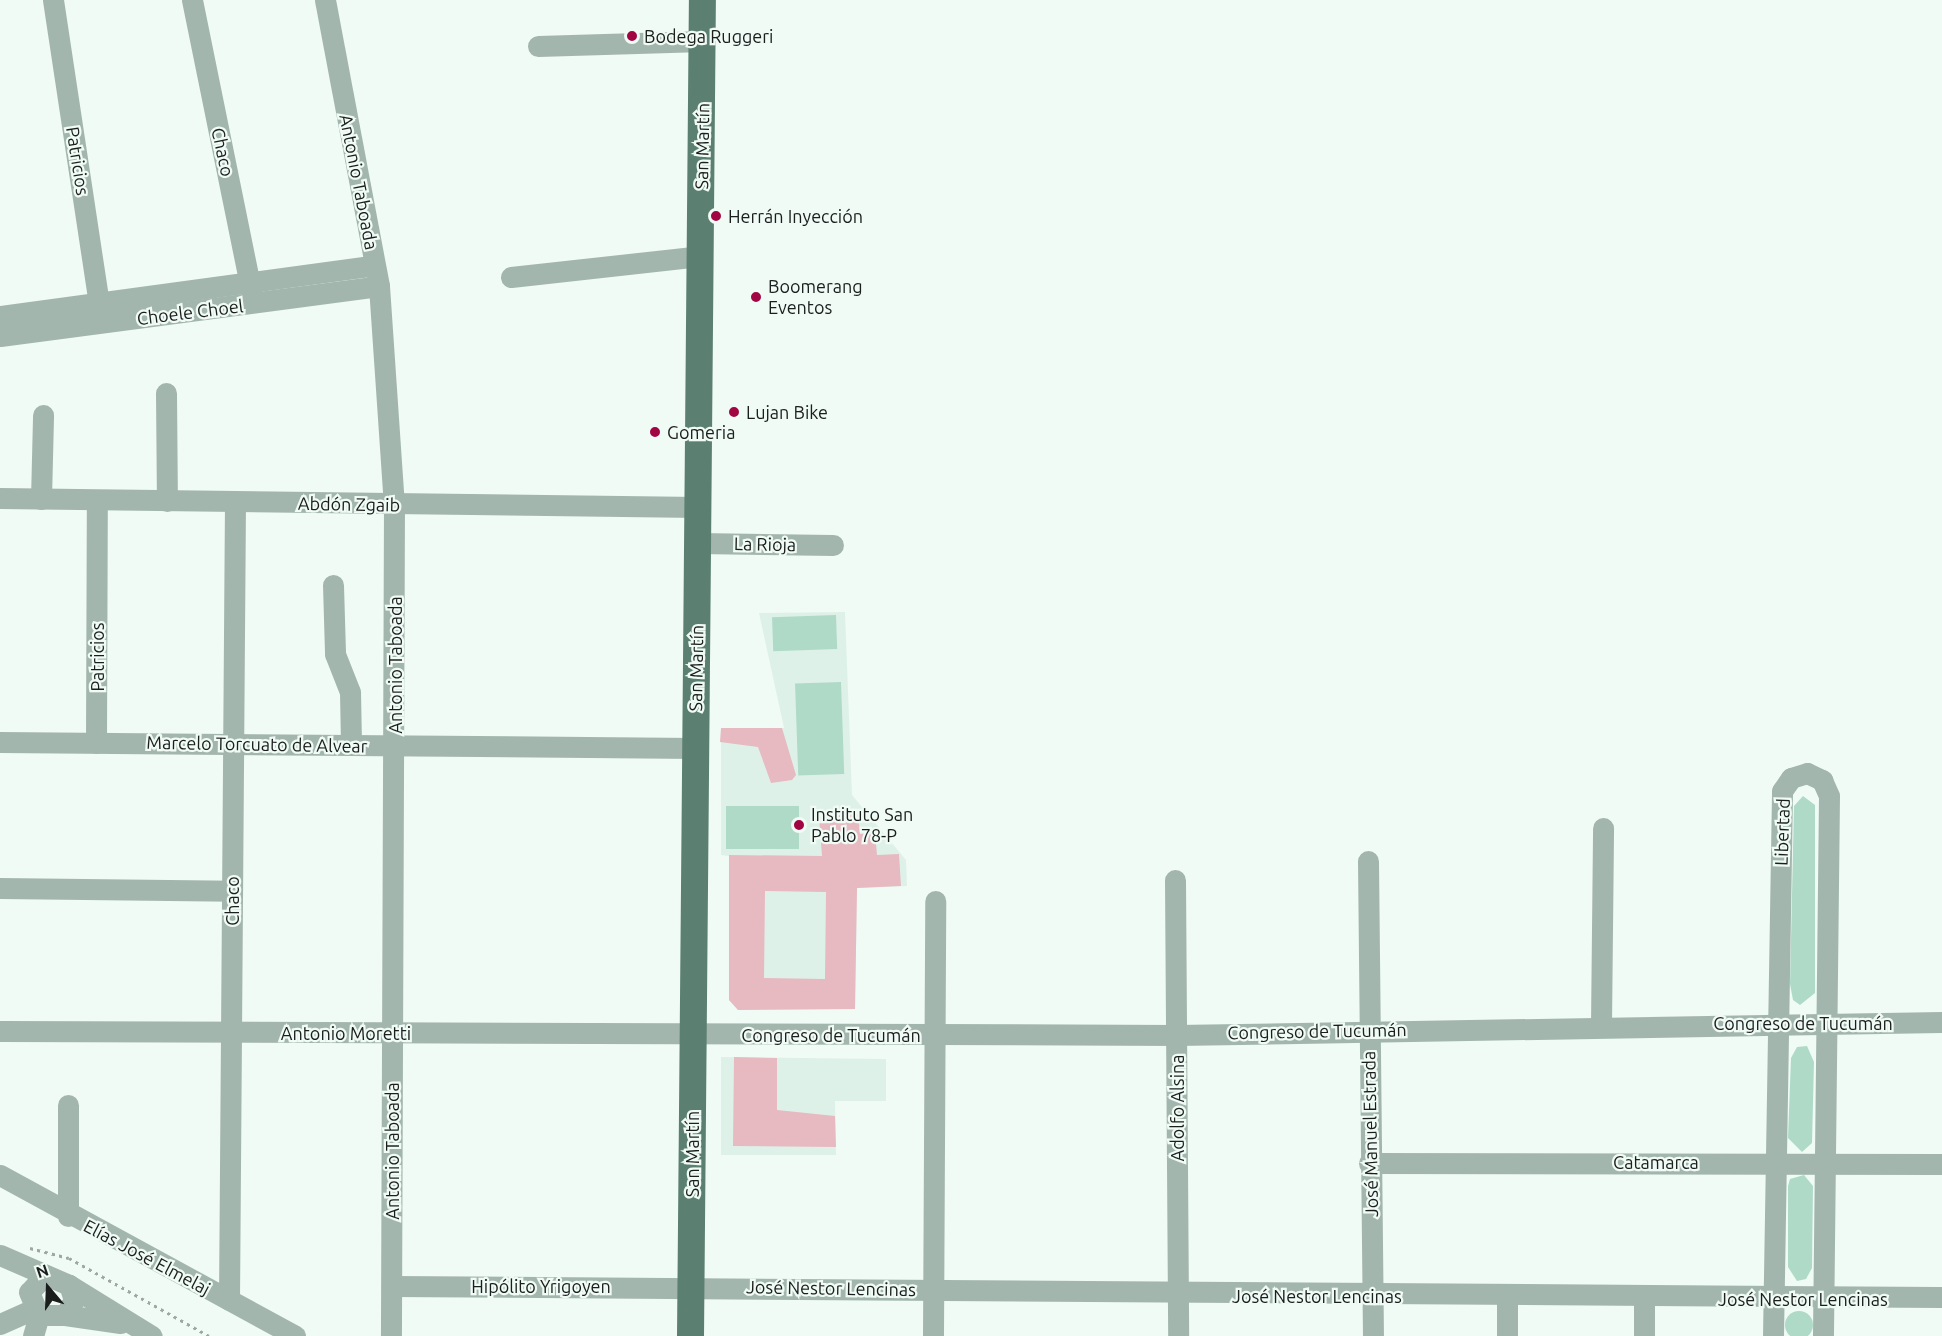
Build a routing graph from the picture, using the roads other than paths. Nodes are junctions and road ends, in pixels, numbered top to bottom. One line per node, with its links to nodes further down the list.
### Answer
1 (53, 0): 13 (street, Patricios)
2 (192, 0): 10 (street, Chaco)
3 (325, 0): 8 (street, Antonio Taboada)
4 (702, 0): 5 (main road, San Martín)
5 (703, 41): 6 (street); 7 (main road, San Martín)
6 (538, 45)
7 (700, 256): 9 (street); 24 (main road, San Martín)
8 (375, 265): 10 (street, Choele Choel); 11 (street, Antonio Taboada)
9 (512, 277)
10 (250, 282): 12 (street, Chaco); 13 (street, Choele Choel)
11 (379, 286): 12 (street, Choele Choel); 23 (street, Antonio Taboada)
12 (254, 303): 13 (street, Choele Choel)
13 (101, 313): 14 (street, Choele Choel); 15 (street, Choele Choel)
14 (0, 316)
15 (0, 336)
16 (166, 393): 21 (street)
17 (43, 415): 19 (street)
18 (0, 498): 19 (street, Abdón Zgaib)
19 (41, 499): 20 (street, Abdón Zgaib)
20 (98, 500): 21 (street, Abdón Zgaib); 29 (street, Patricios)
21 (166, 501): 22 (street, Abdón Zgaib)
22 (235, 502): 23 (street, Abdón Zgaib); 30 (street, Chaco)
23 (394, 504): 24 (street, Abdón Zgaib); 32 (street, Antonio Taboada)
24 (698, 507): 25 (main road, San Martín)
25 (697, 543): 26 (street, La Rioja); 33 (main road, San Martín)
26 (834, 544)
27 (333, 585): 31 (street)
28 (0, 742): 29 (street, Marcelo Torcuato de Alvear)
29 (96, 743): 30 (street, Marcelo Torcuato de Alvear)
30 (233, 744): 31 (street, Marcelo Torcuato de Alvear); 38 (street, Chaco)
31 (351, 745): 32 (street, Marcelo Torcuato de Alvear)
32 (395, 746): 33 (street, Marcelo Torcuato de Alvear); 47 (street, Antonio Taboada)
33 (695, 748): 48 (main road, San Martín)
34 (1603, 828): 43 (street)
35 (1368, 861): 44 (street, José Manuel Estrada)
36 (1175, 880): 50 (street, Adolfo Alsina)
37 (0, 888): 38 (street)
38 (232, 891): 46 (street, Chaco)
39 (935, 901): 49 (street)
40 (1942, 1022): 42 (street, Congreso de Tucumán)
41 (1778, 1023): 42 (street, Congreso de Tucumán); 42 (street, Libertad); 43 (street, Congreso de Tucumán); 52 (street, Libertad)
42 (1826, 1023): 53 (street, Libertad)
43 (1601, 1025): 44 (street, Congreso de Tucumán)
44 (1369, 1030): 50 (street, Congreso de Tucumán); 54 (street, José Manuel Estrada)
45 (0, 1031): 46 (street, Antonio Moretti)
46 (233, 1033): 47 (street, Antonio Moretti); 70 (street, Chaco)
47 (393, 1033): 48 (street, Antonio Moretti); 61 (street, Antonio Taboada)
48 (693, 1034): 49 (street, Congreso de Tucumán); 62 (main road, San Martín)
49 (934, 1035): 50 (street, Congreso de Tucumán); 63 (street)
50 (1177, 1035): 64 (street, Adolfo Alsina)
51 (68, 1105): 57 (street)
52 (1776, 1161): 53 (street, Catamarca); 54 (street, Catamarca); 69 (street, Libertad)
53 (1825, 1162): 55 (street, Catamarca); 71 (street, Libertad)
54 (1369, 1163): 65 (street, José Manuel Estrada)
55 (1942, 1164)
56 (0, 1175): 57 (street, Elías José Elmelaj)
57 (68, 1216): 70 (street, Elías José Elmelaj)
58 (13, 1255): 59 (street); 72 (street)
59 (45, 1275): 60 (street); 72 (street)
60 (69, 1285): 73 (street); 75 (street)
61 (392, 1286): 62 (street, Hipólito Yrigoyen); 78 (street, Antonio Taboada)
62 (691, 1287): 63 (street, José Nestor Lencinas); 79 (main road, San Martín)
63 (934, 1289): 64 (street, José Nestor Lencinas); 80 (street)
64 (1178, 1295): 65 (street, José Nestor Lencinas); 81 (street, Adolfo Alsina)
65 (1373, 1296): 66 (street, José Nestor Lencinas); 82 (street, José Manuel Estrada)
66 (1508, 1297): 68 (street, José Nestor Lencinas); 83 (street)
67 (1942, 1297): 71 (street, José Nestor Lencinas)
68 (1644, 1299): 69 (street, José Nestor Lencinas); 84 (street)
69 (1773, 1299): 71 (street, José Nestor Lencinas); 85 (street, Libertad)
70 (229, 1300): 77 (street, Elías José Elmelaj)
71 (1823, 1300): 86 (street, Libertad)
72 (34, 1306): 73 (street); 74 (street); 76 (street)
73 (64, 1315): 75 (street)
74 (0, 1324)
75 (145, 1332)
76 (33, 1336)
77 (295, 1336)
78 (391, 1336)
79 (690, 1336)
80 (933, 1336)
81 (1178, 1336)
82 (1372, 1336)
83 (1507, 1336)
84 (1644, 1336)
85 (1773, 1336)
86 (1823, 1336)

